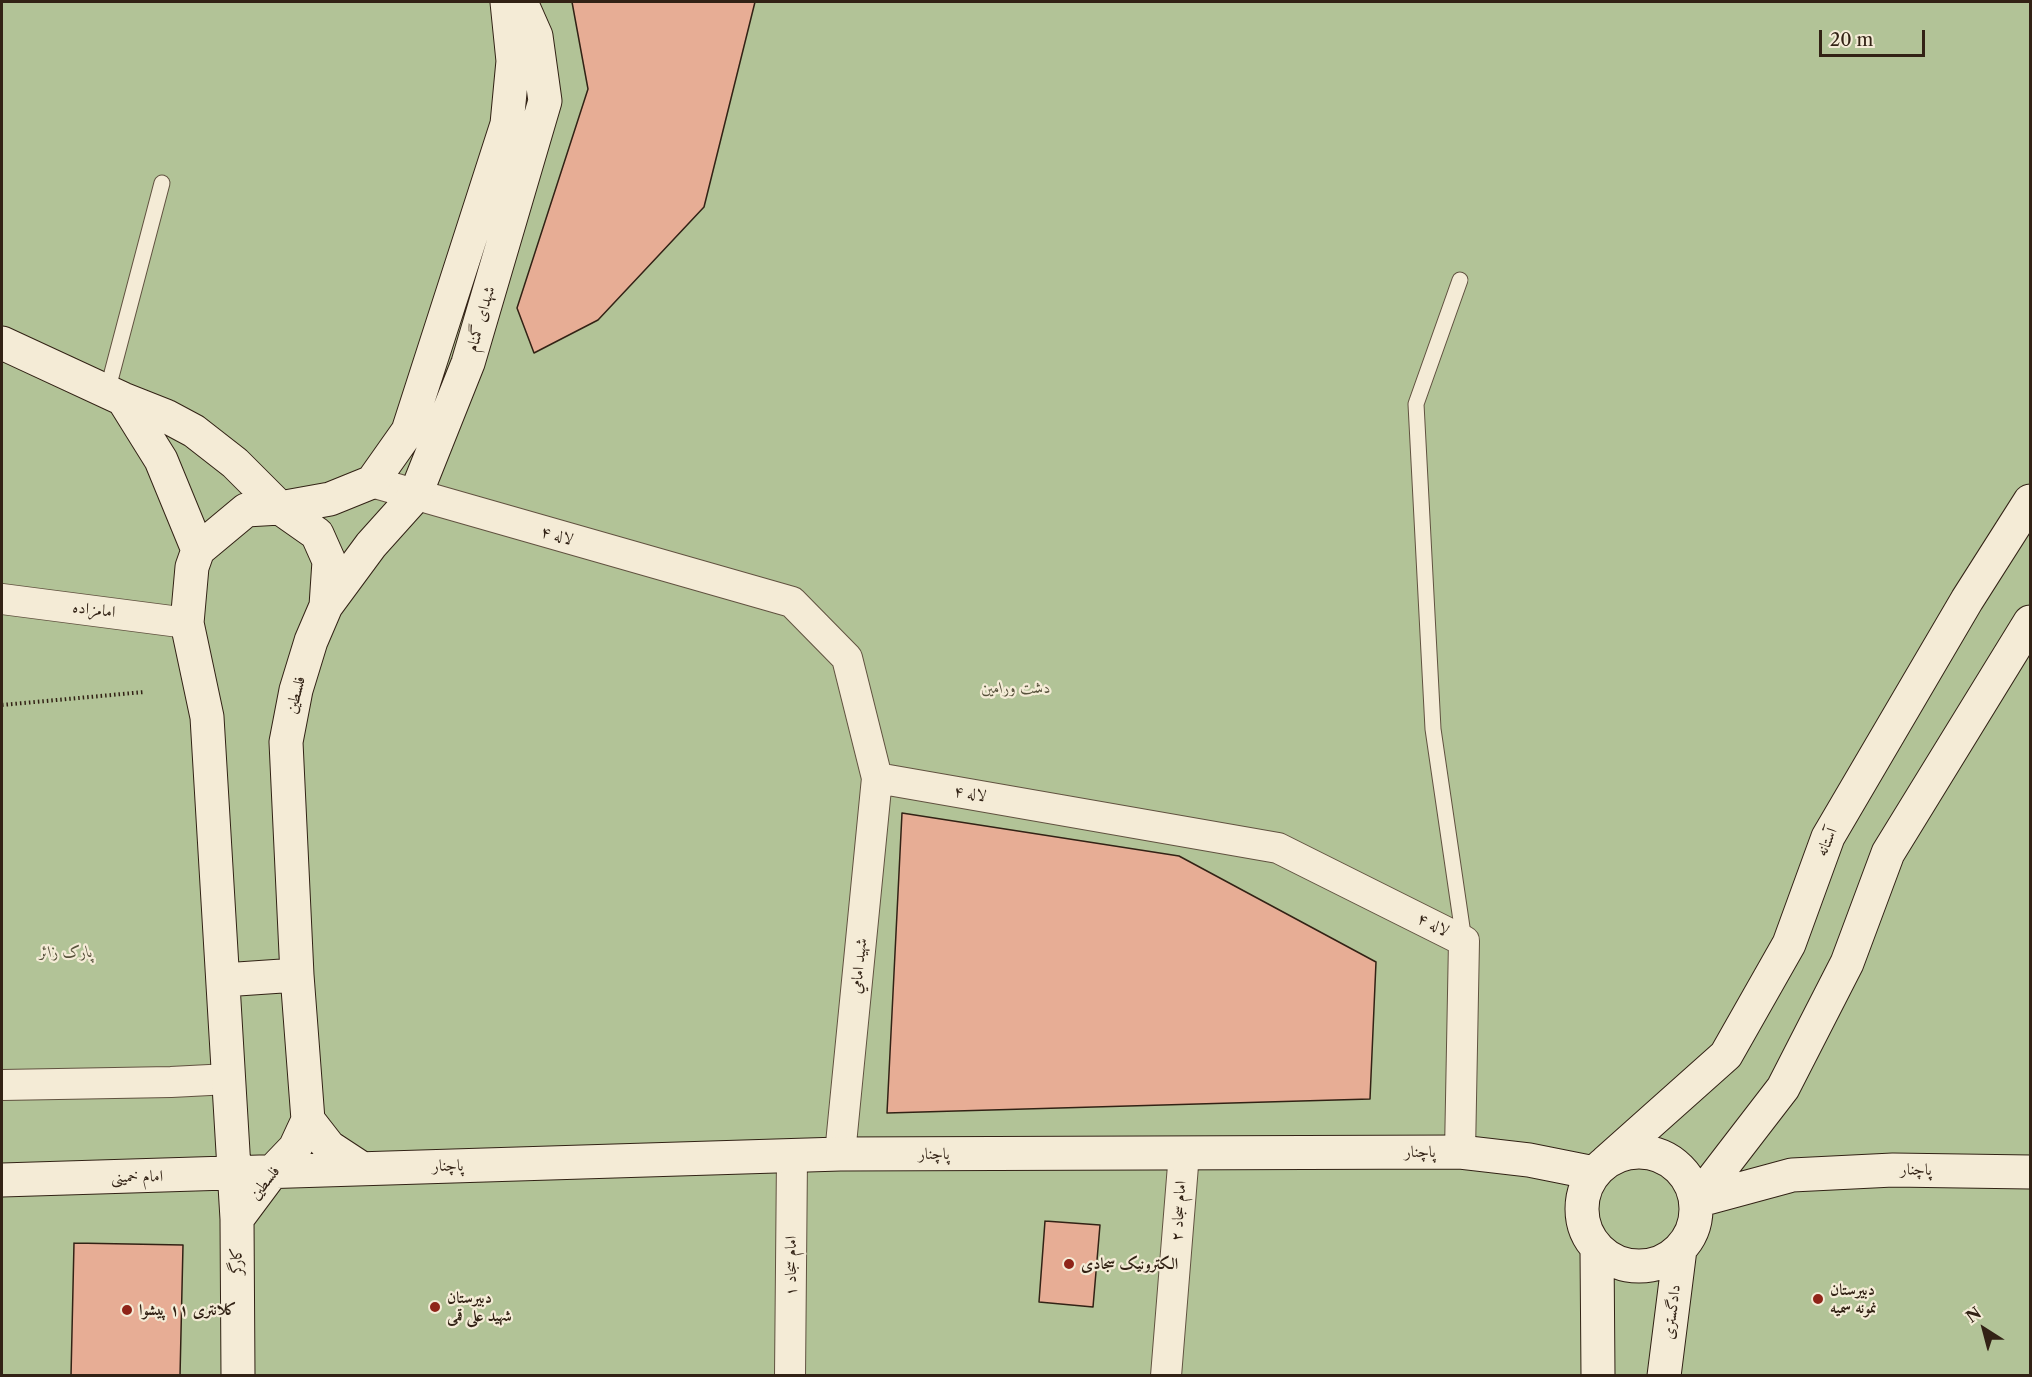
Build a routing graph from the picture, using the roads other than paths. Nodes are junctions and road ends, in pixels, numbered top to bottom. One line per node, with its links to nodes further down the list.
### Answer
1 (507, 2): 7 (main road, شهدای گمنام)
2 (521, 2): 8 (main road, شهدای گمنام)
3 (162, 183): 6 (lane)
4 (1460, 280): 17 (lane)
5 (2, 344): 6 (main road, فلسطین)
6 (115, 396): 10 (main road, فلسطین); 11 (main road)
7 (372, 483): 8 (street, لاله ۴); 10 (main road)
8 (415, 496): 13 (main road, شهدای گمنام); 16 (street, لاله ۴)
9 (2031, 501): 28 (main road, آستانه)
10 (279, 508): 11 (main road); 13 (main road, فلسطین)
11 (198, 550): 15 (main road, فلسطین)
12 (2, 599): 15 (street, امامزاده)
13 (326, 606): 18 (main road, فلسطین)
14 (2031, 622): 33 (main road)
15 (187, 623): 19 (main road, فلسطین)
16 (877, 778): 17 (street, لاله ۴); 25 (street, شهيد امامي)
17 (1464, 941): 23 (street, لاله ۴)
18 (297, 975): 19 (main road); 22 (main road, فلسطین)
19 (223, 980): 20 (main road, فلسطین)
20 (229, 1079): 21 (street); 31 (main road, فلسطین)
21 (2, 1085)
22 (308, 1120): 27 (main road); 29 (main road, فلسطین)
23 (1460, 1152): 24 (main road, پاچنار); 28 (main road, پاچنار)
24 (1184, 1153): 25 (main road, پاچنار); 39 (street, امام سجاد ۲)
25 (840, 1154): 26 (main road, پاچنار)
26 (792, 1157): 27 (main road, پاچنار); 38 (street, امام سجاد ۱)
27 (361, 1168): 29 (main road, پاچنار)
28 (1600, 1168): 33 (main road); 36 (main road)
29 (272, 1172): 31 (main road, امام خمینی); 34 (main road, فلسطین)
30 (2031, 1172): 33 (main road, پاچنار)
31 (234, 1174): 32 (main road, امام خمینی); 34 (main road, فلسطین)
32 (2, 1180)
33 (1696, 1201): 35 (main road)
34 (237, 1219): 37 (main road, کارگر)
35 (1680, 1249): 36 (main road); 41 (main road, دادگستری)
36 (1597, 1250): 40 (main road)
37 (238, 1376)
38 (790, 1376)
39 (1166, 1376)
40 (1598, 1376)
41 (1664, 1376)

